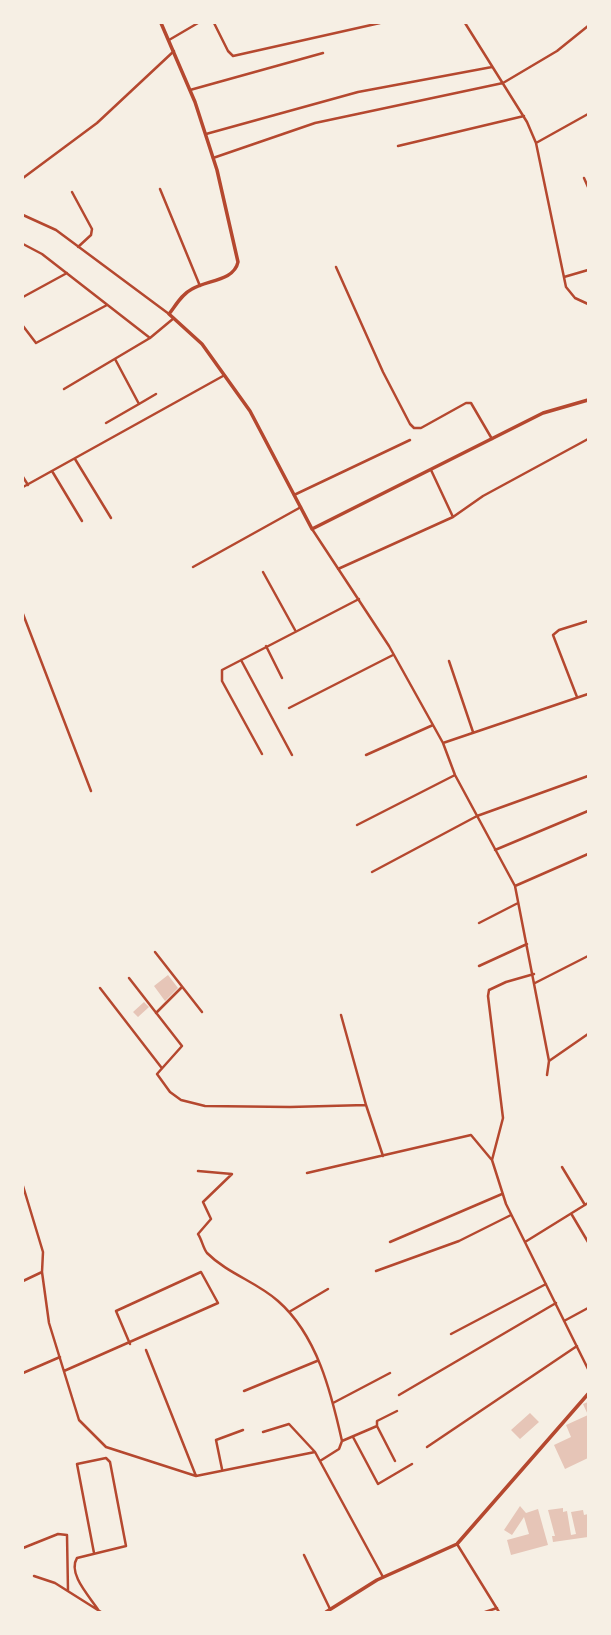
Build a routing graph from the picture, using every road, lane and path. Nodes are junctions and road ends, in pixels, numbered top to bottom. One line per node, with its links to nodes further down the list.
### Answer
1 (161, 23): 7 (street)
2 (198, 23): 7 (street)
3 (214, 23): 4 (street)
4 (380, 23)
5 (465, 23): 10 (street)
6 (588, 26): 11 (street)
7 (169, 40): 8 (street)
8 (174, 51): 12 (street); 19 (street)
9 (323, 53): 12 (street)
10 (493, 66): 11 (street); 15 (street)
11 (503, 83): 14 (street); 18 (street)
12 (190, 90): 15 (street)
13 (588, 114): 16 (street)
14 (524, 116): 16 (street); 17 (street)
15 (205, 134): 18 (street)
16 (536, 143): 30 (street)
17 (398, 146)
18 (213, 158): 31 (street)
19 (23, 178)
20 (584, 178): 21 (street)
21 (588, 187)
22 (160, 189): 31 (street)
23 (72, 192): 26 (street)
24 (23, 215): 26 (street)
25 (23, 244): 29 (street)
26 (78, 247): 35 (street)
27 (335, 267): 46 (street)
28 (588, 270): 30 (street)
29 (66, 273): 32 (street); 34 (street)
30 (564, 277): 33 (street)
31 (200, 286): 35 (street)
32 (23, 297)
33 (588, 304)
34 (107, 305): 37 (street); 38 (street)
35 (169, 314): 36 (street)
36 (174, 318): 38 (street); 40 (street)
37 (23, 327)
38 (150, 338): 39 (street)
39 (115, 359): 41 (street); 44 (street)
40 (223, 376): 49 (street); 55 (street)
41 (64, 389)
42 (156, 394): 44 (street)
43 (588, 401): 46 (street)
44 (139, 404): 45 (street)
45 (106, 423)
46 (492, 439): 50 (street)
47 (588, 439): 57 (street)
48 (410, 440): 55 (street)
49 (75, 459): 51 (street); 58 (street)
50 (431, 470): 57 (street); 60 (street)
51 (52, 471): 53 (street); 59 (street)
52 (23, 477): 53 (street)
53 (28, 485): 54 (street)
54 (23, 487)
55 (294, 495): 56 (street)
56 (300, 507): 60 (street); 61 (street)
57 (453, 517): 62 (street)
58 (111, 518)
59 (82, 521)
60 (312, 529): 62 (street)
61 (193, 567)
62 (338, 569): 64 (street)
63 (263, 572): 67 (street)
64 (359, 599): 67 (street); 69 (street)
65 (23, 614): 84 (street)
66 (588, 621): 74 (street)
67 (296, 630): 68 (street)
68 (266, 646): 70 (street); 72 (street)
69 (394, 655): 75 (street); 76 (street)
70 (241, 660): 79 (street); 80 (street)
71 (449, 661): 77 (street)
72 (282, 678)
73 (588, 694): 74 (street)
74 (577, 697): 77 (street)
75 (289, 708)
76 (433, 724): 78 (street); 81 (street)
77 (473, 732): 78 (street)
78 (443, 743): 82 (street)
79 (262, 754)
80 (292, 755)
81 (366, 755)
82 (455, 775): 86 (street); 87 (street)
83 (588, 776): 86 (street)
84 (91, 790)
85 (588, 811): 88 (street)
86 (477, 816): 88 (street); 90 (street)
87 (357, 825)
88 (495, 850): 91 (street)
89 (588, 854): 91 (street)
90 (372, 872)
91 (515, 886): 92 (street)
92 (519, 903): 93 (street); 94 (street)
93 (479, 923)
94 (527, 944): 97 (street); 98 (street)
95 (155, 952): 101 (street)
96 (588, 957): 100 (street)
97 (479, 966)
98 (534, 974): 100 (street); 112 (street)
99 (129, 978): 104 (street)
100 (536, 984): 107 (street)
101 (182, 987): 103 (street); 104 (street)
102 (100, 988): 108 (street)
103 (202, 1012)
104 (156, 1013): 108 (street)
105 (341, 1015): 110 (street)
106 (588, 1034): 107 (street)
107 (549, 1061): 109 (street)
108 (161, 1068): 110 (street)
109 (547, 1075)
110 (366, 1105): 111 (street)
111 (383, 1156): 112 (street); 115 (street)
112 (492, 1160): 117 (street)
113 (562, 1167): 118 (street)
114 (198, 1171): 131 (street)
115 (307, 1173)
116 (23, 1186): 125 (street)
117 (503, 1194): 120 (street); 121 (street)
118 (586, 1204): 119 (street)
119 (571, 1214): 122 (street); 123 (street)
120 (512, 1215): 122 (street); 124 (street)
121 (390, 1242)
122 (525, 1242): 127 (street)
123 (588, 1242)
124 (376, 1271)
125 (42, 1272): 126 (street); 137 (street)
126 (23, 1281)
127 (546, 1284): 129 (street); 133 (street)
128 (328, 1289): 131 (street)
129 (555, 1303): 132 (street); 145 (street)
130 (588, 1308): 132 (street)
131 (289, 1312): 138 (street)
132 (564, 1321): 135 (street)
133 (451, 1334)
134 (130, 1343): 134 (street); 140 (street)
135 (577, 1346): 139 (street); 153 (street)
136 (146, 1350): 159 (street)
137 (60, 1357): 140 (street); 141 (street)
138 (317, 1361): 143 (street); 146 (street)
139 (588, 1369)
140 (64, 1371): 159 (street)
141 (23, 1373)
142 (390, 1373): 146 (street)
143 (244, 1391)
144 (588, 1394): 160 (street)
145 (399, 1395)
146 (333, 1403): 152 (street)
147 (397, 1411): 148 (street)
148 (377, 1426): 151 (street); 156 (street)
149 (243, 1430): 158 (street)
150 (263, 1432): 154 (street)
151 (353, 1437): 152 (street); 157 (street)
152 (342, 1441): 155 (street)
153 (427, 1447)
154 (315, 1452): 155 (street); 158 (street)
155 (320, 1461): 165 (street)
156 (395, 1461)
157 (412, 1464)
158 (222, 1471): 159 (street)
159 (196, 1476)
160 (457, 1544): 165 (street); 167 (street)
161 (23, 1548): 166 (street)
162 (94, 1553): 162 (street); 169 (street)
163 (304, 1555): 168 (street)
164 (34, 1576): 166 (street)
165 (383, 1577): 168 (street)
166 (68, 1591): 169 (street)
167 (498, 1610): 170 (street)
168 (328, 1611)
169 (100, 1612)
170 (485, 1612)

